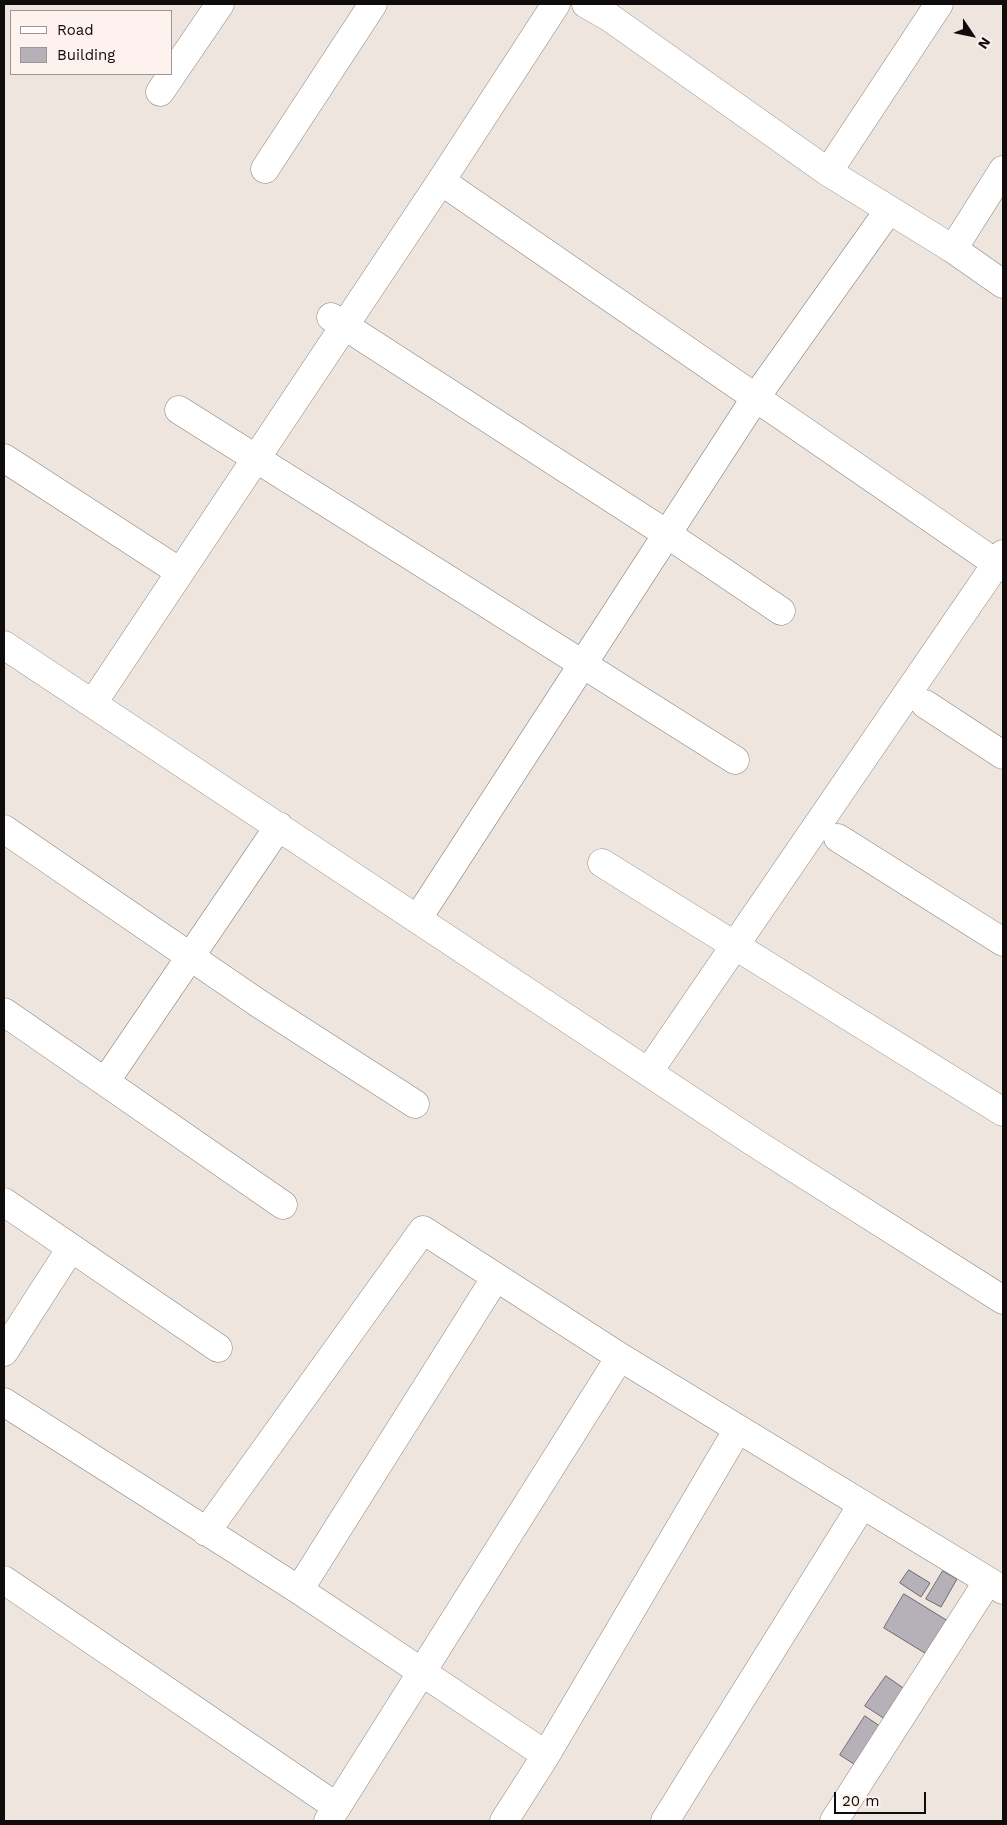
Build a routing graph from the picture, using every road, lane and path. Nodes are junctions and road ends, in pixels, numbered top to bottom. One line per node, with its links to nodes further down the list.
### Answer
1 (220, 4): 7 (street)
2 (372, 4): 10 (street)
3 (556, 4): 13 (street)
4 (586, 4): 6 (street)
5 (940, 4): 12 (street)
6 (614, 10): 12 (street)
7 (172, 74)
8 (172, 75): 9 (street)
9 (160, 92)
10 (265, 169)
11 (1003, 170): 15 (street)
12 (828, 172): 14 (street)
13 (440, 181): 17 (street); 18 (street)
14 (889, 210): 15 (street); 18 (street)
15 (952, 249): 16 (street)
16 (1003, 284)
17 (337, 321): 21 (street); 22 (street)
18 (756, 397): 22 (street); 23 (street)
19 (179, 410): 21 (street)
20 (4, 458): 24 (street)
21 (255, 459): 24 (street); 27 (street)
22 (667, 534): 25 (street); 27 (street)
23 (1001, 562): 38 (street)
24 (180, 572): 28 (street)
25 (781, 611)
26 (4, 645): 28 (street)
27 (582, 665): 31 (street); 36 (street)
28 (93, 704): 32 (street)
29 (925, 704): 30 (street)
30 (1003, 755)
31 (735, 760)
32 (279, 826): 36 (street); 39 (street)
33 (4, 829): 39 (street)
34 (838, 838): 37 (street)
35 (602, 863): 38 (street)
36 (418, 918): 41 (street)
37 (1003, 942)
38 (735, 946): 41 (street); 44 (street)
39 (190, 957): 42 (street); 43 (street)
40 (4, 1012): 42 (street)
41 (649, 1072): 49 (street)
42 (105, 1082): 46 (street)
43 (415, 1104)
44 (1003, 1112)
45 (4, 1202): 47 (street)
46 (283, 1205)
47 (71, 1248): 50 (street); 51 (street)
48 (496, 1277): 52 (street); 56 (street); 59 (street)
49 (1003, 1300)
50 (218, 1348)
51 (4, 1352)
52 (620, 1357): 54 (street); 60 (street)
53 (4, 1402): 56 (street)
54 (738, 1429): 55 (street); 61 (street)
55 (862, 1505): 58 (street); 64 (street)
56 (206, 1532): 59 (street)
57 (4, 1580): 62 (street)
58 (996, 1586): 65 (street)
59 (299, 1590): 60 (street)
60 (422, 1672): 61 (street); 62 (street)
61 (546, 1755): 63 (street)
62 (332, 1814)
63 (504, 1821)
64 (665, 1821)
65 (834, 1821)

